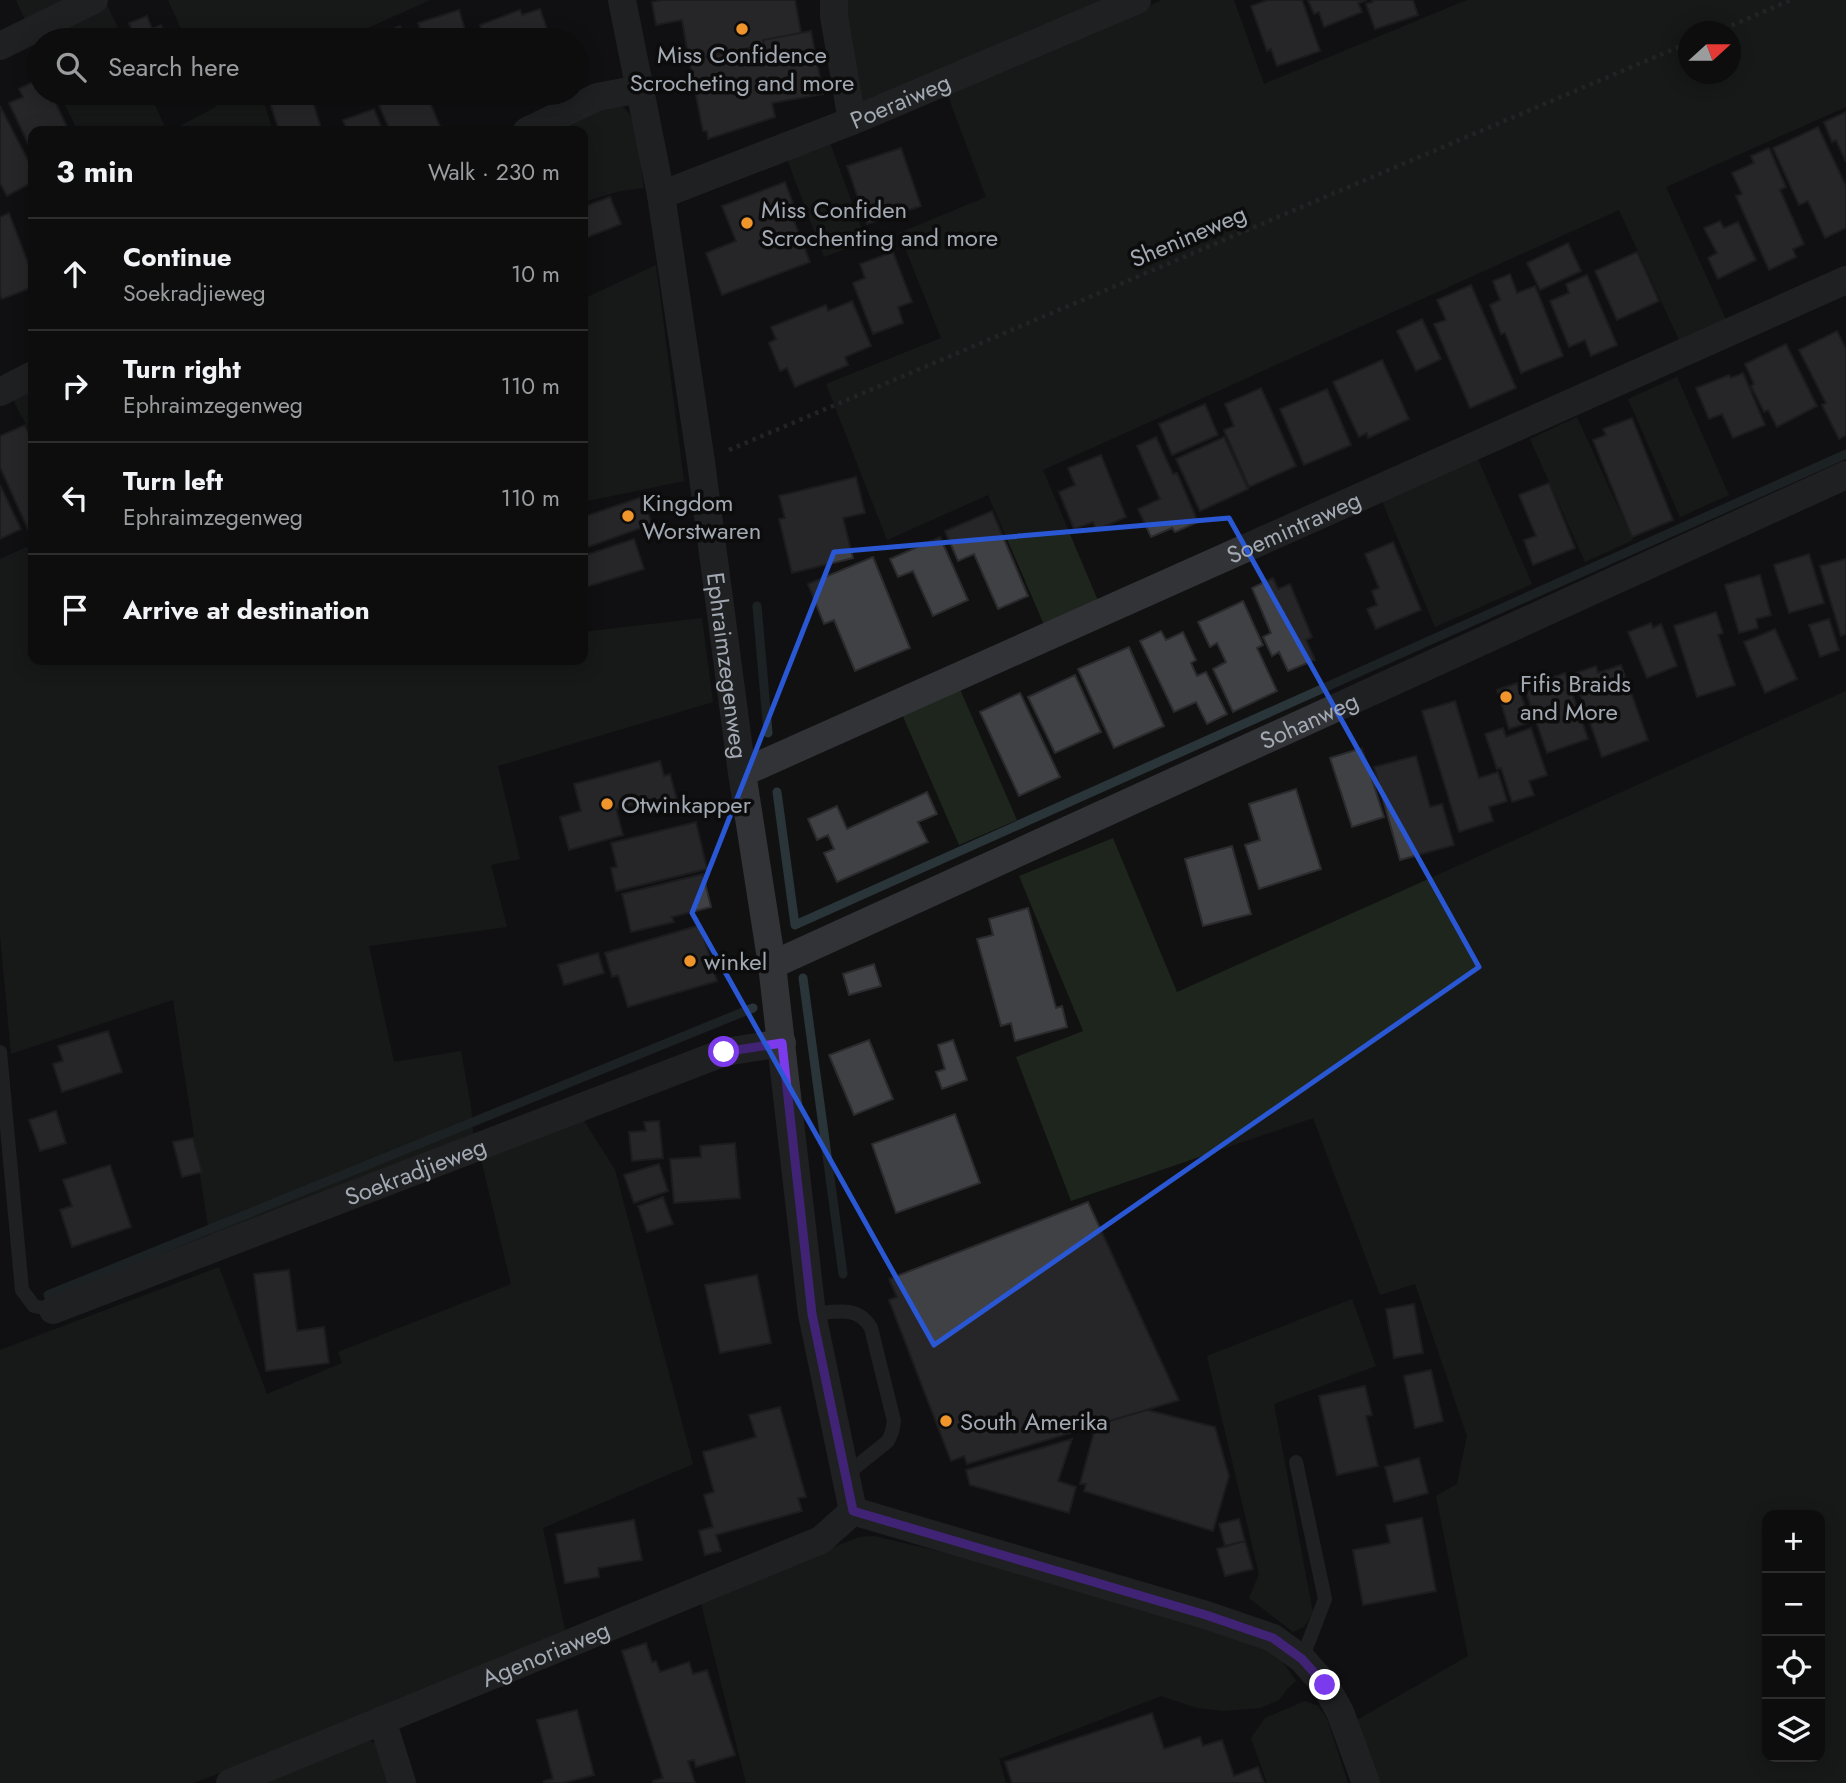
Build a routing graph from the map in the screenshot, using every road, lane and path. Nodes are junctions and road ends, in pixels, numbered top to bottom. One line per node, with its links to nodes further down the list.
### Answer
1 (94, 0): 7 (street)
2 (622, 0): 11 (street, Ephraimzegenweg)
3 (834, 0): 14 (street)
4 (1137, 0): 14 (street, Poeraiweg)
5 (1791, 0): 6 (path)
6 (1741, 21)
7 (37, 28)
8 (28, 32): 9 (street)
9 (0, 46)
10 (1678, 48): 20 (path, Shenineweg)
11 (640, 89): 12 (street); 16 (street, Ephraimzegenweg)
12 (588, 101)
13 (581, 105): 15 (street)
14 (852, 121): 16 (street, Poeraiweg)
15 (537, 126)
16 (661, 195): 20 (street, Ephraimzegenweg)
17 (1846, 280): 22 (street, Soemintraweg)
18 (28, 378): 19 (street)
19 (0, 392)
20 (701, 462): 22 (street, Ephraimzegenweg)
21 (1846, 475): 23 (street, Sohanweg)
22 (742, 773): 23 (street, Ephraimzegenweg)
23 (772, 965): 24 (street, Ephraimzegenweg)
24 (782, 1043): 26 (street, Soekradjieweg); 27 (street, Ephraimzegenweg)
25 (0, 1052): 26 (lane)
26 (53, 1310)
27 (812, 1314): 29 (street, Ephraimzegenweg); 29 (lane)
28 (1296, 1462): 31 (lane)
29 (847, 1474): 30 (street, Ephraimzegenweg)
30 (853, 1511): 31 (street); 32 (street, Agenoriaweg)
31 (1302, 1659): 35 (street)
32 (382, 1720): 33 (street, Agenoriaweg); 34 (street)
33 (230, 1783)
34 (402, 1783)
35 (1366, 1783)

